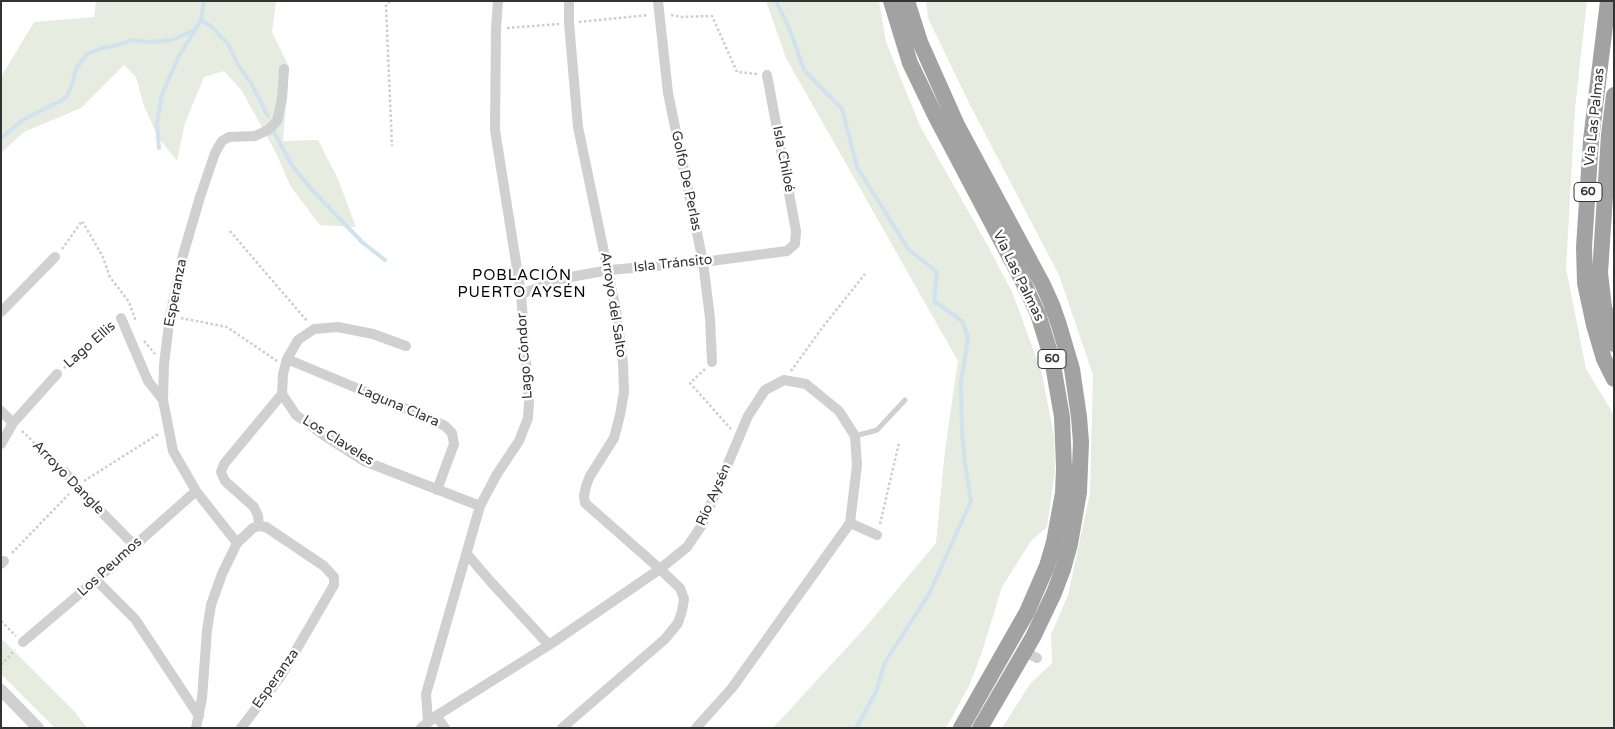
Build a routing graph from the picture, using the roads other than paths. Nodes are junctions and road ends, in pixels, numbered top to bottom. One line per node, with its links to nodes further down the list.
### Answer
1 (498, 1): 14 (street, Lago Cóndor)
2 (569, 1): 13 (street, Arroyo del Salto)
3 (658, 1): 12 (street, Golfo De Perlas)
4 (891, 1): 52 (highway, Vía Las Palmas / 60)
5 (907, 1): 53 (highway, Vía Las Palmas / 60)
6 (1608, 1): 22 (highway, Vía Las Palmas / 60)
7 (284, 69): 24 (street, Esperanza)
8 (767, 75): 10 (street, Isla Chiloé)
9 (1614, 95): 17 (highway, Vía Las Palmas / 60)
10 (795, 244): 12 (street, Isla Tránsito)
11 (55, 257): 15 (street)
12 (703, 262): 13 (street, Isla Tránsito); 19 (street, Golfo De Perlas)
13 (609, 270): 14 (street, Isla Tránsito); 40 (street, Arroyo del Salto)
14 (521, 294): 33 (street, Lago Cóndor)
15 (1, 312)
16 (121, 318): 24 (street, Lago Ellis)
17 (1614, 344)
18 (406, 346): 20 (street)
19 (712, 362)
20 (286, 363): 23 (street); 31 (street, Laguna Clara)
21 (57, 374): 27 (street, Lago Ellis)
22 (1614, 379)
23 (282, 394): 31 (street, Los Claveles); 35 (street)
24 (163, 400): 32 (street, Esperanza)
25 (905, 400): 28 (lane)
26 (1, 411): 27 (street)
27 (14, 423): 29 (street, Lago Ellis)
28 (855, 436): 34 (street); 40 (street, Río Aysén)
29 (1, 444)
30 (65, 472): 38 (street, Arroyo Dangle)
31 (436, 490): 33 (street, Los Claveles)
32 (196, 491): 37 (street, Esperanza); 38 (street, Los Peumos)
33 (480, 506): 39 (street, Lago Cóndor)
34 (850, 523): 36 (street); 51 (street)
35 (259, 526): 37 (street); 48 (street, Esperanza)
36 (877, 535)
37 (237, 543): 46 (street)
38 (134, 545): 41 (street, Los Peumos)
39 (467, 554): 43 (street); 45 (street, Lago Cóndor)
40 (660, 568): 43 (street, Río Aysén); 50 (street)
41 (96, 580): 42 (street, Los Peumos); 46 (street)
42 (23, 642)
43 (549, 645): 45 (street, Río Aysén)
44 (1, 690): 47 (street)
45 (428, 722): 49 (street)
46 (197, 723)
47 (38, 728)
48 (241, 728)
49 (445, 728)
50 (562, 728)
51 (696, 728)
52 (961, 728)
53 (980, 728)

